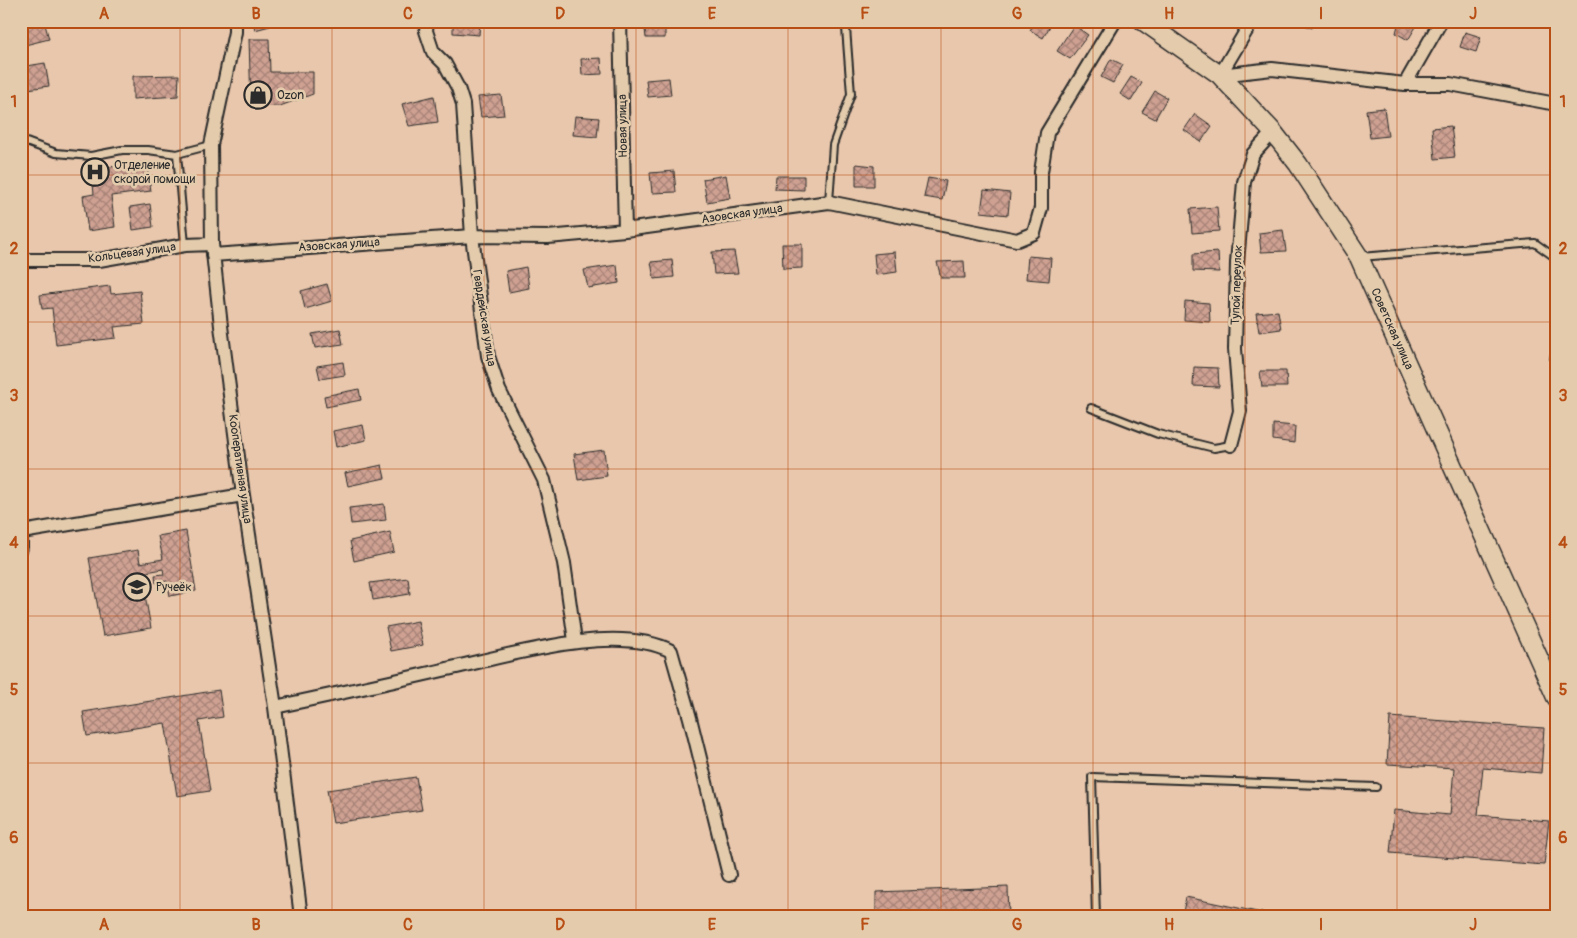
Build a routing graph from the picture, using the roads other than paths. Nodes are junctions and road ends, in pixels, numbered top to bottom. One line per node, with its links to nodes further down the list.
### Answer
1 (235, 21): 14 (street, Кооперативная улица)
2 (427, 21): 18 (street, Гвардейская улица)
3 (620, 21): 17 (street, Новая улица)
4 (1115, 21): 16 (street, Азовская улица)
5 (1143, 21): 9 (street, Советская улица)
6 (1252, 21): 9 (street)
7 (1441, 21): 10 (street)
8 (846, 28): 16 (lane)
9 (1220, 76): 10 (street); 12 (street, Советская улица)
10 (1405, 84): 11 (street)
11 (1556, 104)
12 (1272, 132): 21 (street, Советская улица); 27 (street, Тупой переулок)
13 (21, 140): 15 (lane)
14 (211, 145): 15 (lane); 20 (street, Кооперативная улица)
15 (177, 154): 19 (lane)
16 (829, 202): 17 (street, Азовская улица)
17 (625, 230): 18 (street, Азовская улица)
18 (472, 236): 20 (street, Азовская улица); 32 (street, Гвардейская улица)
19 (185, 245): 20 (street, Кольцевая улица); 23 (street, Кольцевая улица)
20 (213, 249): 28 (street, Кооперативная улица)
21 (1359, 257): 22 (lane); 33 (street, Советская улица)
22 (1556, 258)
23 (21, 260)
24 (1556, 349): 25 (lane)
25 (1554, 359)
26 (1091, 408): 27 (lane)
27 (1231, 445)
28 (243, 495): 30 (street); 34 (street, Кооперативная улица)
29 (21, 507): 30 (street)
30 (22, 532): 31 (street)
31 (21, 548)
32 (575, 641): 34 (street); 38 (street)
33 (1556, 697)
34 (275, 707): 39 (street, Кооперативная улица)
35 (21, 720): 36 (lane)
36 (24, 750)
37 (1376, 787): 40 (lane)
38 (729, 875)
39 (301, 917)
40 (1096, 917)

